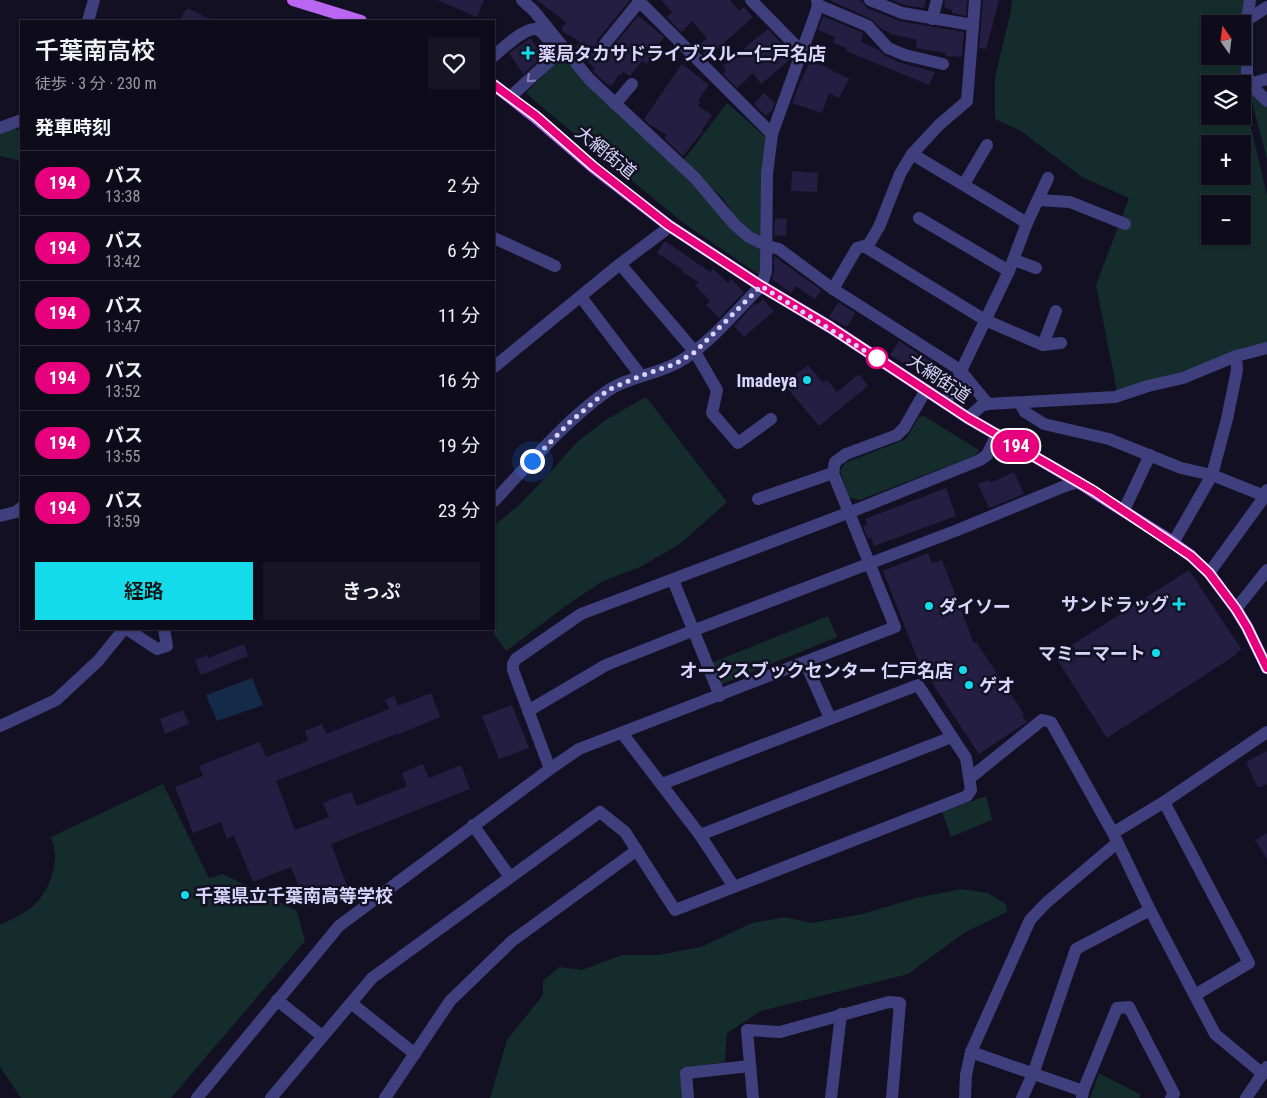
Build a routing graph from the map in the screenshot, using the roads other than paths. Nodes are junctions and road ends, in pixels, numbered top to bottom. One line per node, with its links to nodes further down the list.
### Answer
1 (94, 0): 15 (street)
2 (293, 0): 16 (main road)
3 (522, 0): 29 (street)
4 (751, 0): 19 (street)
5 (870, 0): 14 (street)
6 (937, 0): 14 (street)
7 (974, 0): 17 (street)
8 (1250, 0): 12 (street)
9 (639, 1): 18 (street); 32 (street)
10 (817, 2): 19 (street); 21 (street)
11 (1267, 7): 13 (street)
12 (1248, 15)
13 (1251, 17)
14 (932, 19): 17 (street)
15 (88, 20)
16 (358, 20)
17 (972, 25): 34 (street)
18 (604, 45)
19 (801, 51): 32 (street)
20 (495, 55): 27 (street, one-way to 27)
21 (943, 64)
22 (1267, 79): 24 (street)
23 (632, 84): 29 (street)
24 (1251, 84)
25 (1251, 85): 28 (street)
26 (495, 86): 27 (main road, 大網街道)
27 (510, 97): 41 (main road, 大網街道)
28 (1267, 100)
29 (615, 104): 43 (street)
30 (20, 120): 31 (street)
31 (0, 128)
32 (772, 134): 43 (street)
33 (987, 145): 36 (street)
34 (912, 154): 36 (street); 44 (street)
35 (1048, 178): 37 (street)
36 (964, 184): 39 (street)
37 (1038, 200): 39 (street); 40 (street)
38 (920, 218): 47 (street)
39 (1027, 223): 47 (street)
40 (1125, 224)
41 (668, 225): 45 (street); 49 (main road, 大網街道)
42 (495, 238): 46 (street)
43 (767, 246): 49 (street); 50 (street)
44 (868, 247): 50 (street); 53 (street)
45 (620, 264): 51 (street); 57 (street)
46 (555, 266)
47 (1011, 266): 48 (street); 53 (street)
48 (1036, 268)
49 (761, 286): 57 (street); 62 (main road, 大網街道)
50 (833, 288): 60 (street)
51 (581, 297): 59 (street); 61 (street)
52 (1056, 311): 55 (street)
53 (985, 320): 55 (street); 60 (street)
54 (1060, 343): 55 (street)
55 (1043, 345)
56 (1267, 348): 58 (street)
57 (695, 352): 61 (street); 66 (street)
58 (1236, 356): 64 (street); 71 (street)
59 (495, 366)
60 (960, 370): 63 (street); 65 (street)
61 (640, 376): 75 (street)
62 (926, 390): 63 (main road, 大網街道); 70 (street)
63 (946, 402): 67 (main road, 大網街道)
64 (1020, 403): 65 (street); 69 (street)
65 (988, 404): 67 (street)
66 (771, 418)
67 (968, 418): 68 (main road, 大網街道)
68 (997, 434): 72 (main road, 大網街道); 78 (street)
69 (1150, 455): 71 (street); 77 (street)
70 (832, 473): 74 (street); 78 (street)
71 (1212, 475): 73 (street); 80 (street)
72 (1078, 482): 77 (main road, 大網街道); 81 (street)
73 (1266, 494): 83 (street)
74 (758, 499)
75 (495, 500)
76 (20, 509): 79 (street)
77 (1124, 510): 80 (main road, 大網街道)
78 (848, 513): 81 (street); 84 (street)
79 (0, 516)
80 (1173, 543): 83 (main road, 大網街道)
81 (869, 564): 89 (street); 91 (street)
82 (1267, 570): 85 (street)
83 (1209, 573): 85 (main road, 大網街道)
84 (673, 580): 89 (street); 94 (street)
85 (1236, 609): 90 (main road, 大網街道)
86 (125, 630): 96 (street)
87 (128, 630): 88 (street)
88 (164, 630)
89 (692, 631): 93 (street); 94 (street)
90 (1262, 646): 92 (main road, 大網街道)
91 (805, 662): 93 (street); 95 (street)
92 (1266, 665)
93 (720, 696): 98 (street)
94 (528, 711): 100 (street)
95 (830, 718): 99 (street); 102 (street)
96 (0, 726)
97 (1267, 732): 103 (street)
98 (622, 733): 100 (street); 102 (street)
99 (952, 737): 101 (street); 105 (street)
100 (550, 769): 104 (street)
101 (970, 778): 106 (street); 109 (street)
102 (662, 784): 105 (street)
103 (1164, 802): 106 (street); 111 (street)
104 (474, 825): 108 (street); 112 (street)
105 (700, 835): 109 (street)
106 (1115, 838): 110 (street); 116 (street)
107 (637, 850): 108 (street); 109 (street); 117 (street)
108 (510, 877): 113 (street)
109 (734, 887)
110 (1150, 910): 111 (street); 120 (street)
111 (1195, 995): 119 (street)
112 (277, 1000): 115 (street); 122 (street)
113 (351, 1003): 115 (street); 117 (street)
114 (841, 1014): 118 (street); 127 (street); 128 (street)
115 (322, 1036): 123 (street)
116 (971, 1052): 120 (street); 129 (street)
117 (415, 1054): 124 (street)
118 (750, 1066): 125 (street); 126 (street)
119 (1265, 1070): 132 (street)
120 (1033, 1074): 121 (street); 130 (street)
121 (1083, 1095): 131 (street)
122 (197, 1098)
123 (271, 1098)
124 (385, 1098)
125 (688, 1098)
126 (753, 1098)
127 (831, 1098)
128 (892, 1098)
129 (965, 1098)
130 (1022, 1098)
131 (1171, 1098)
132 (1246, 1098)

